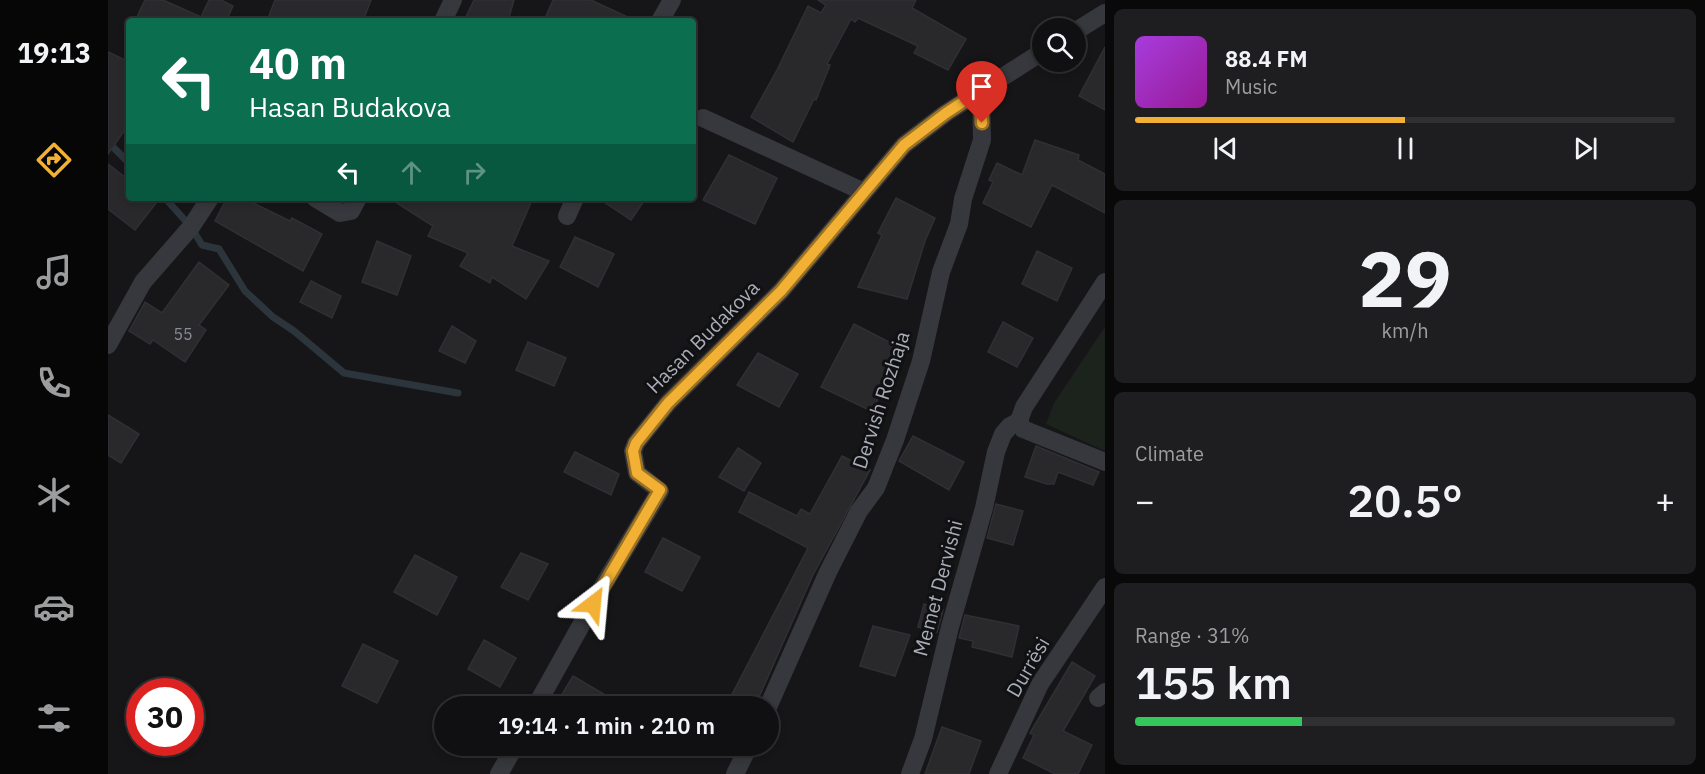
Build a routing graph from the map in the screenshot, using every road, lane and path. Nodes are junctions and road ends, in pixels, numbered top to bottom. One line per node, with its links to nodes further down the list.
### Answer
1 (453, 0): 4 (street)
2 (672, 0): 5 (street)
3 (1105, 13): 6 (street)
4 (445, 18)
5 (662, 18)
6 (1086, 25)
7 (1032, 58): 8 (street, Hasan Budakova)
8 (981, 90): 10 (street, Hasan Budakova); 22 (street, Dervish Rozhaja)
9 (703, 118): 10 (street)
10 (864, 192): 21 (street, Hasan Budakova)
11 (208, 201): 17 (street)
12 (320, 201): 13 (street)
13 (356, 201)
14 (574, 201): 15 (street)
15 (567, 216)
16 (1105, 282): 18 (street, Memet Dervishi)
17 (108, 345)
18 (1019, 421): 19 (street); 27 (street, Memet Dervishi)
19 (1105, 462)
20 (1105, 587): 28 (street, Durrësi)
21 (542, 696)
22 (773, 696)
23 (509, 756): 25 (street)
24 (744, 756): 26 (street)
25 (499, 774)
26 (735, 774)
27 (910, 774)
28 (998, 774)

